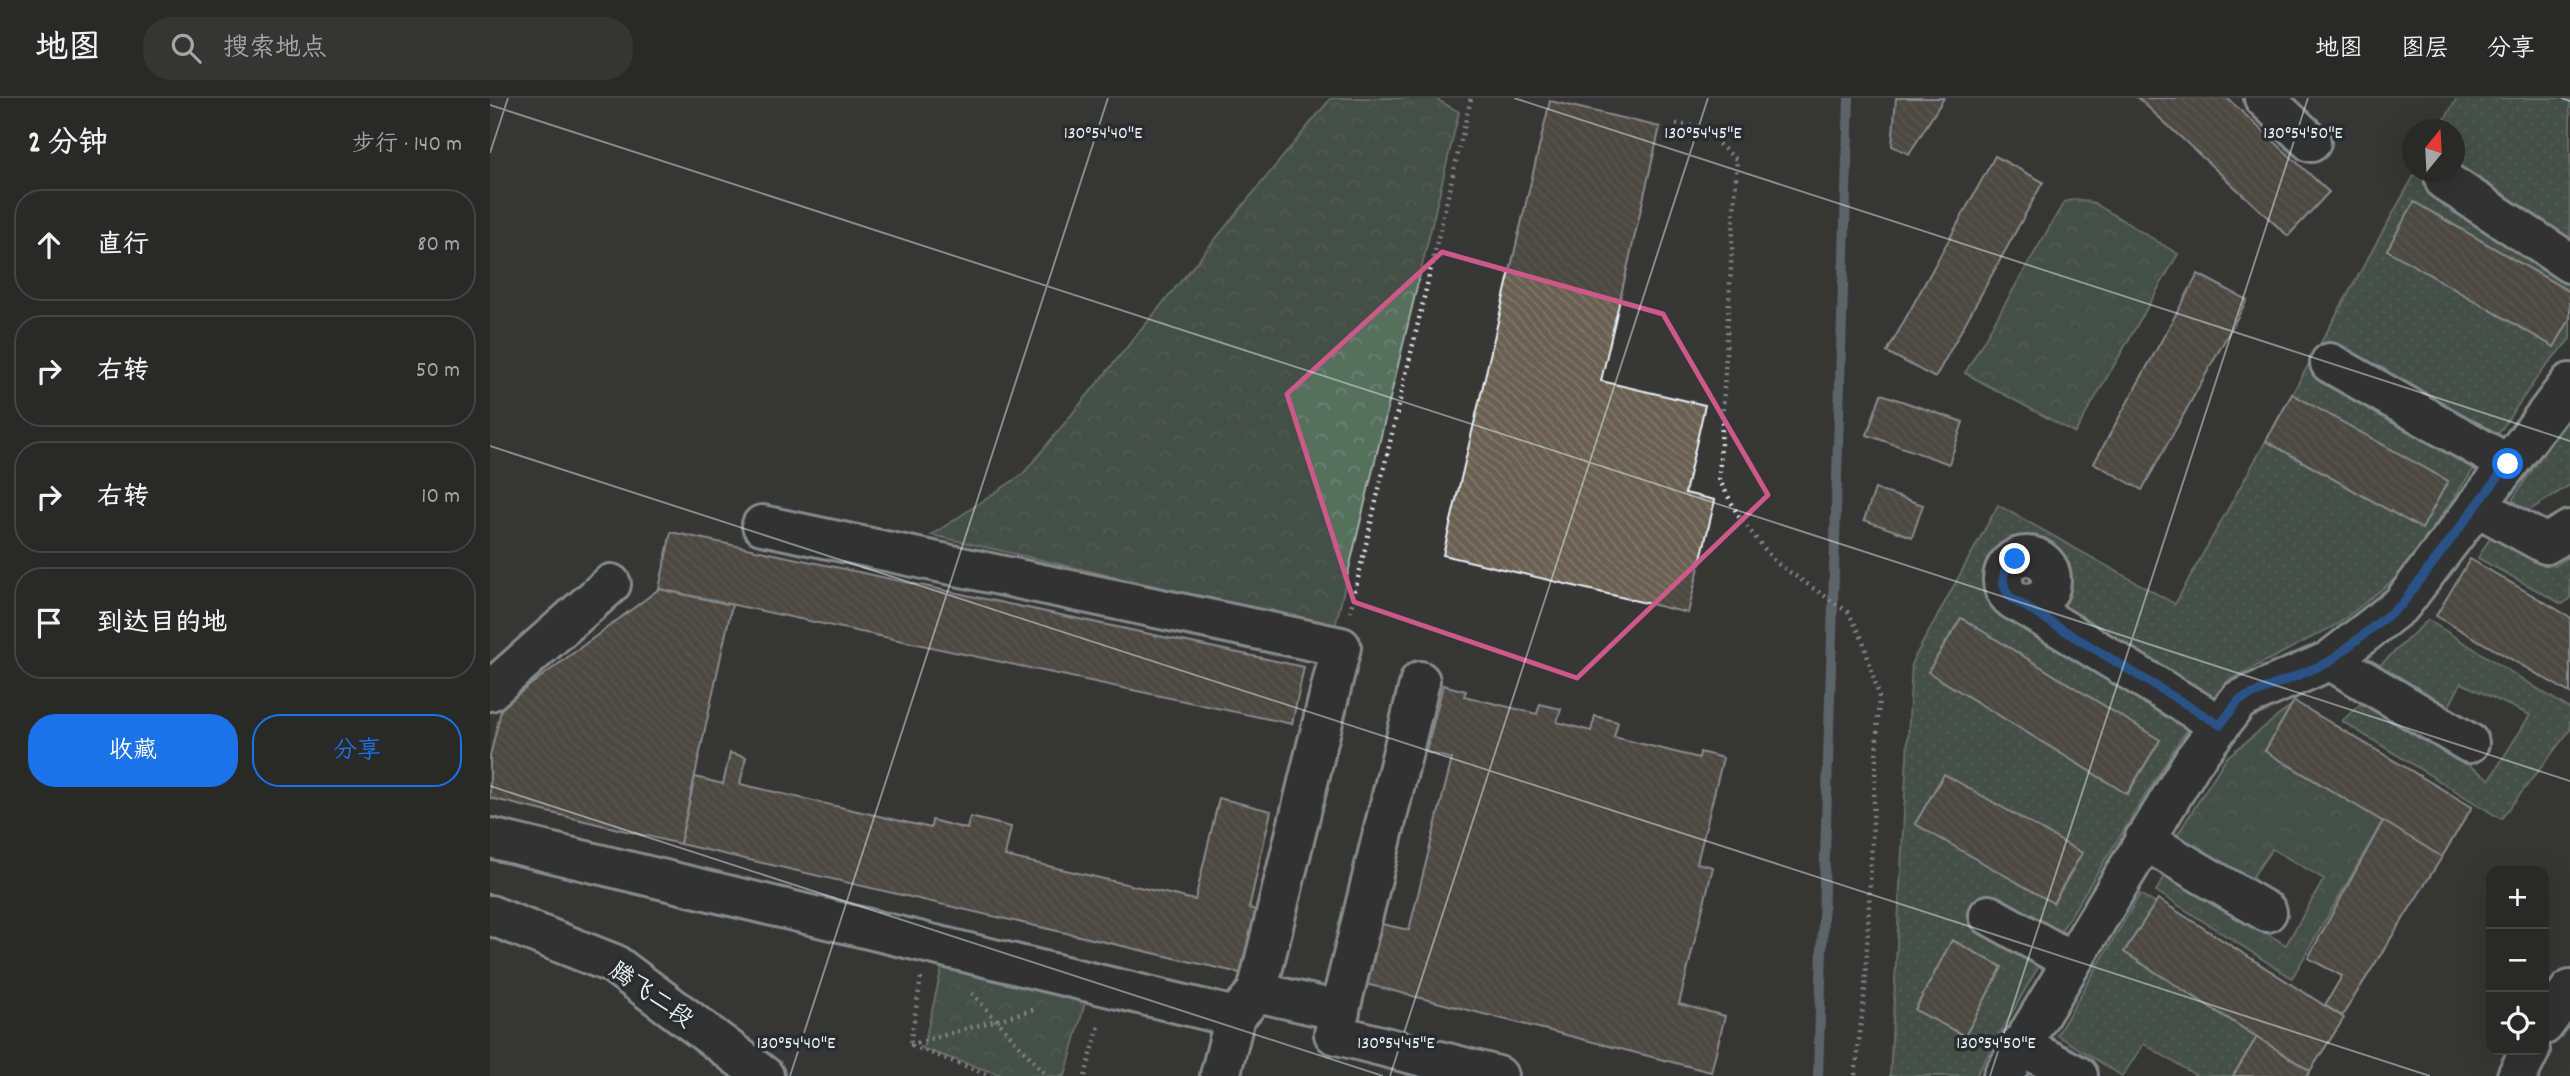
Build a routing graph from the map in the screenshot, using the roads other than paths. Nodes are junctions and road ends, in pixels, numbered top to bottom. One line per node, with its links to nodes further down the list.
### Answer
1 (2264, 98): 2 (street)
2 (2311, 142)
3 (2447, 182): 4 (street)
4 (2570, 263)
5 (2330, 363): 7 (street)
6 (2570, 383): 7 (street)
7 (2508, 464): 8 (street)
8 (2476, 506): 10 (street); 13 (street)
9 (762, 525): 25 (street)
10 (2570, 530)
11 (611, 584): 15 (street)
12 (2018, 602): 16 (street)
13 (2331, 661): 16 (street); 17 (street)
14 (1420, 681): 26 (street)
15 (490, 691)
16 (2220, 725): 19 (street)
17 (2469, 743)
18 (490, 838): 25 (street)
19 (2144, 840): 20 (street); 23 (street)
20 (2267, 912)
21 (490, 915): 31 (street, 腾飞二段)
22 (1989, 915): 23 (street)
23 (2071, 961): 29 (street)
24 (2570, 990): 27 (street)
25 (1246, 1004): 26 (street); 32 (street)
26 (1340, 1011): 30 (street)
27 (2549, 1019)
28 (2528, 1055): 34 (street)
29 (2011, 1061): 33 (street)
30 (1493, 1075)
31 (764, 1076)
32 (1220, 1076)
33 (2077, 1076)
34 (2518, 1076)

